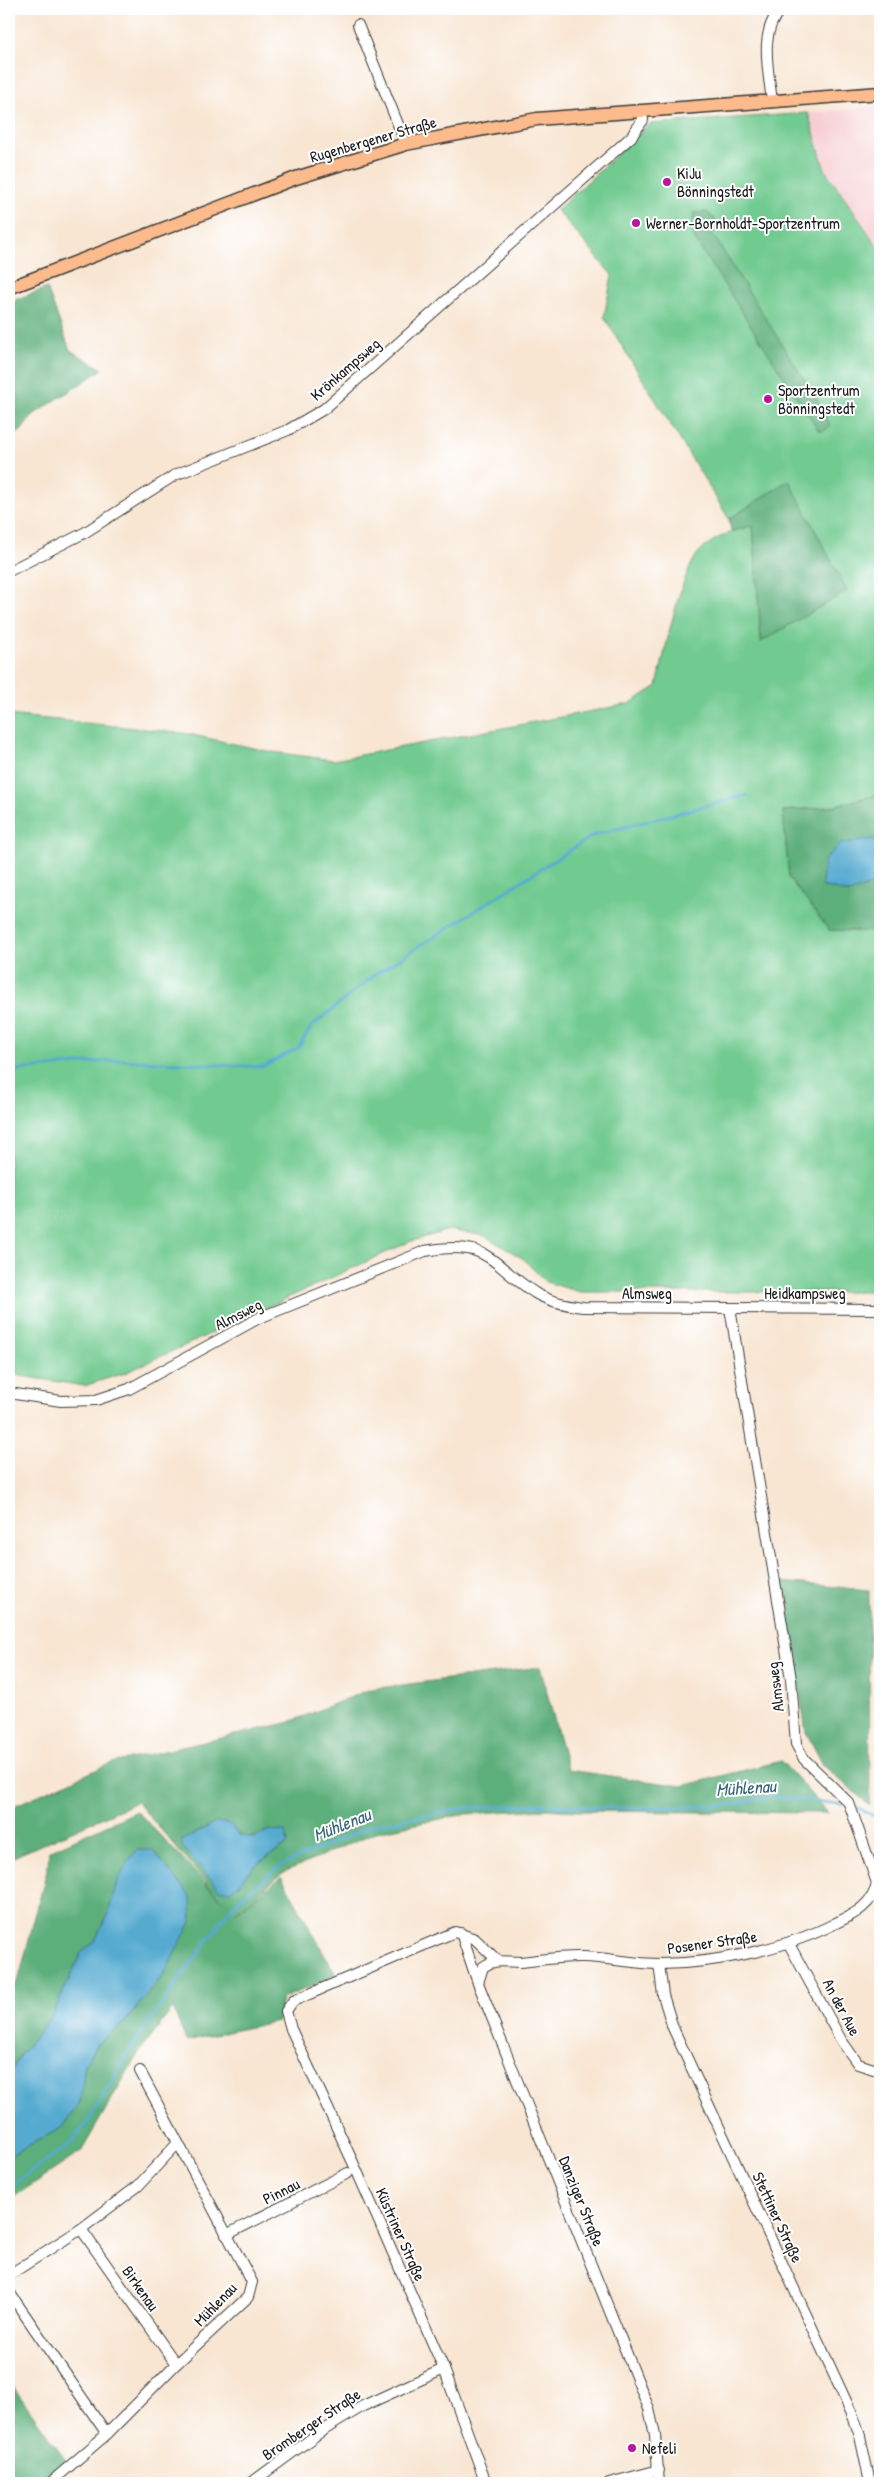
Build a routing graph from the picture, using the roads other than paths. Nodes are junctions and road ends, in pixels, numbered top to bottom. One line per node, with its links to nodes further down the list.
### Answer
1 (781, 9): 4 (street)
2 (358, 25): 6 (street)
3 (880, 93): 4 (main road, Rugenbergener Straße)
4 (768, 102): 5 (main road, Rugenbergener Straße)
5 (642, 112): 6 (main road, Rugenbergener Straße); 8 (street, Krönkampsweg)
6 (406, 144): 7 (main road, Rugenbergener Straße)
7 (9, 288)
8 (9, 572)
9 (730, 1308): 10 (street, Heidkampsweg); 11 (street, Almsweg); 12 (street, Almsweg)
10 (880, 1309)
11 (9, 1393)
12 (877, 1883): 14 (street, Posener Straße)
13 (461, 1933): 15 (street); 17 (street, Danziger Straße); 27 (street, Küstriner Straße)
14 (789, 1944): 16 (street, Posener Straße); 19 (street, An der Aue)
15 (497, 1960): 16 (street, Posener Straße); 17 (street)
16 (659, 1964): 35 (street, Stettiner Straße)
17 (478, 1983): 29 (street, Danziger Straße)
18 (140, 2071): 20 (street, Mühlenau)
19 (880, 2071)
20 (177, 2144): 22 (street); 23 (street, Mühlenau)
21 (348, 2173): 23 (street, Pinnau)
22 (81, 2230): 24 (street); 26 (street, Birkenau)
23 (226, 2235): 26 (street, Mühlenau)
24 (9, 2275)
25 (9, 2292): 28 (street)
26 (176, 2364): 28 (street, Mühlenau)
27 (444, 2369): 31 (street, Bromberger Straße); 32 (street, Küstriner Straße)
28 (107, 2434): 30 (street, Mühlenau)
29 (659, 2470): 33 (street); 34 (street, Danziger Straße)
30 (50, 2483)
31 (251, 2483)
32 (486, 2483)
33 (609, 2483)
34 (659, 2483)
35 (870, 2483)

